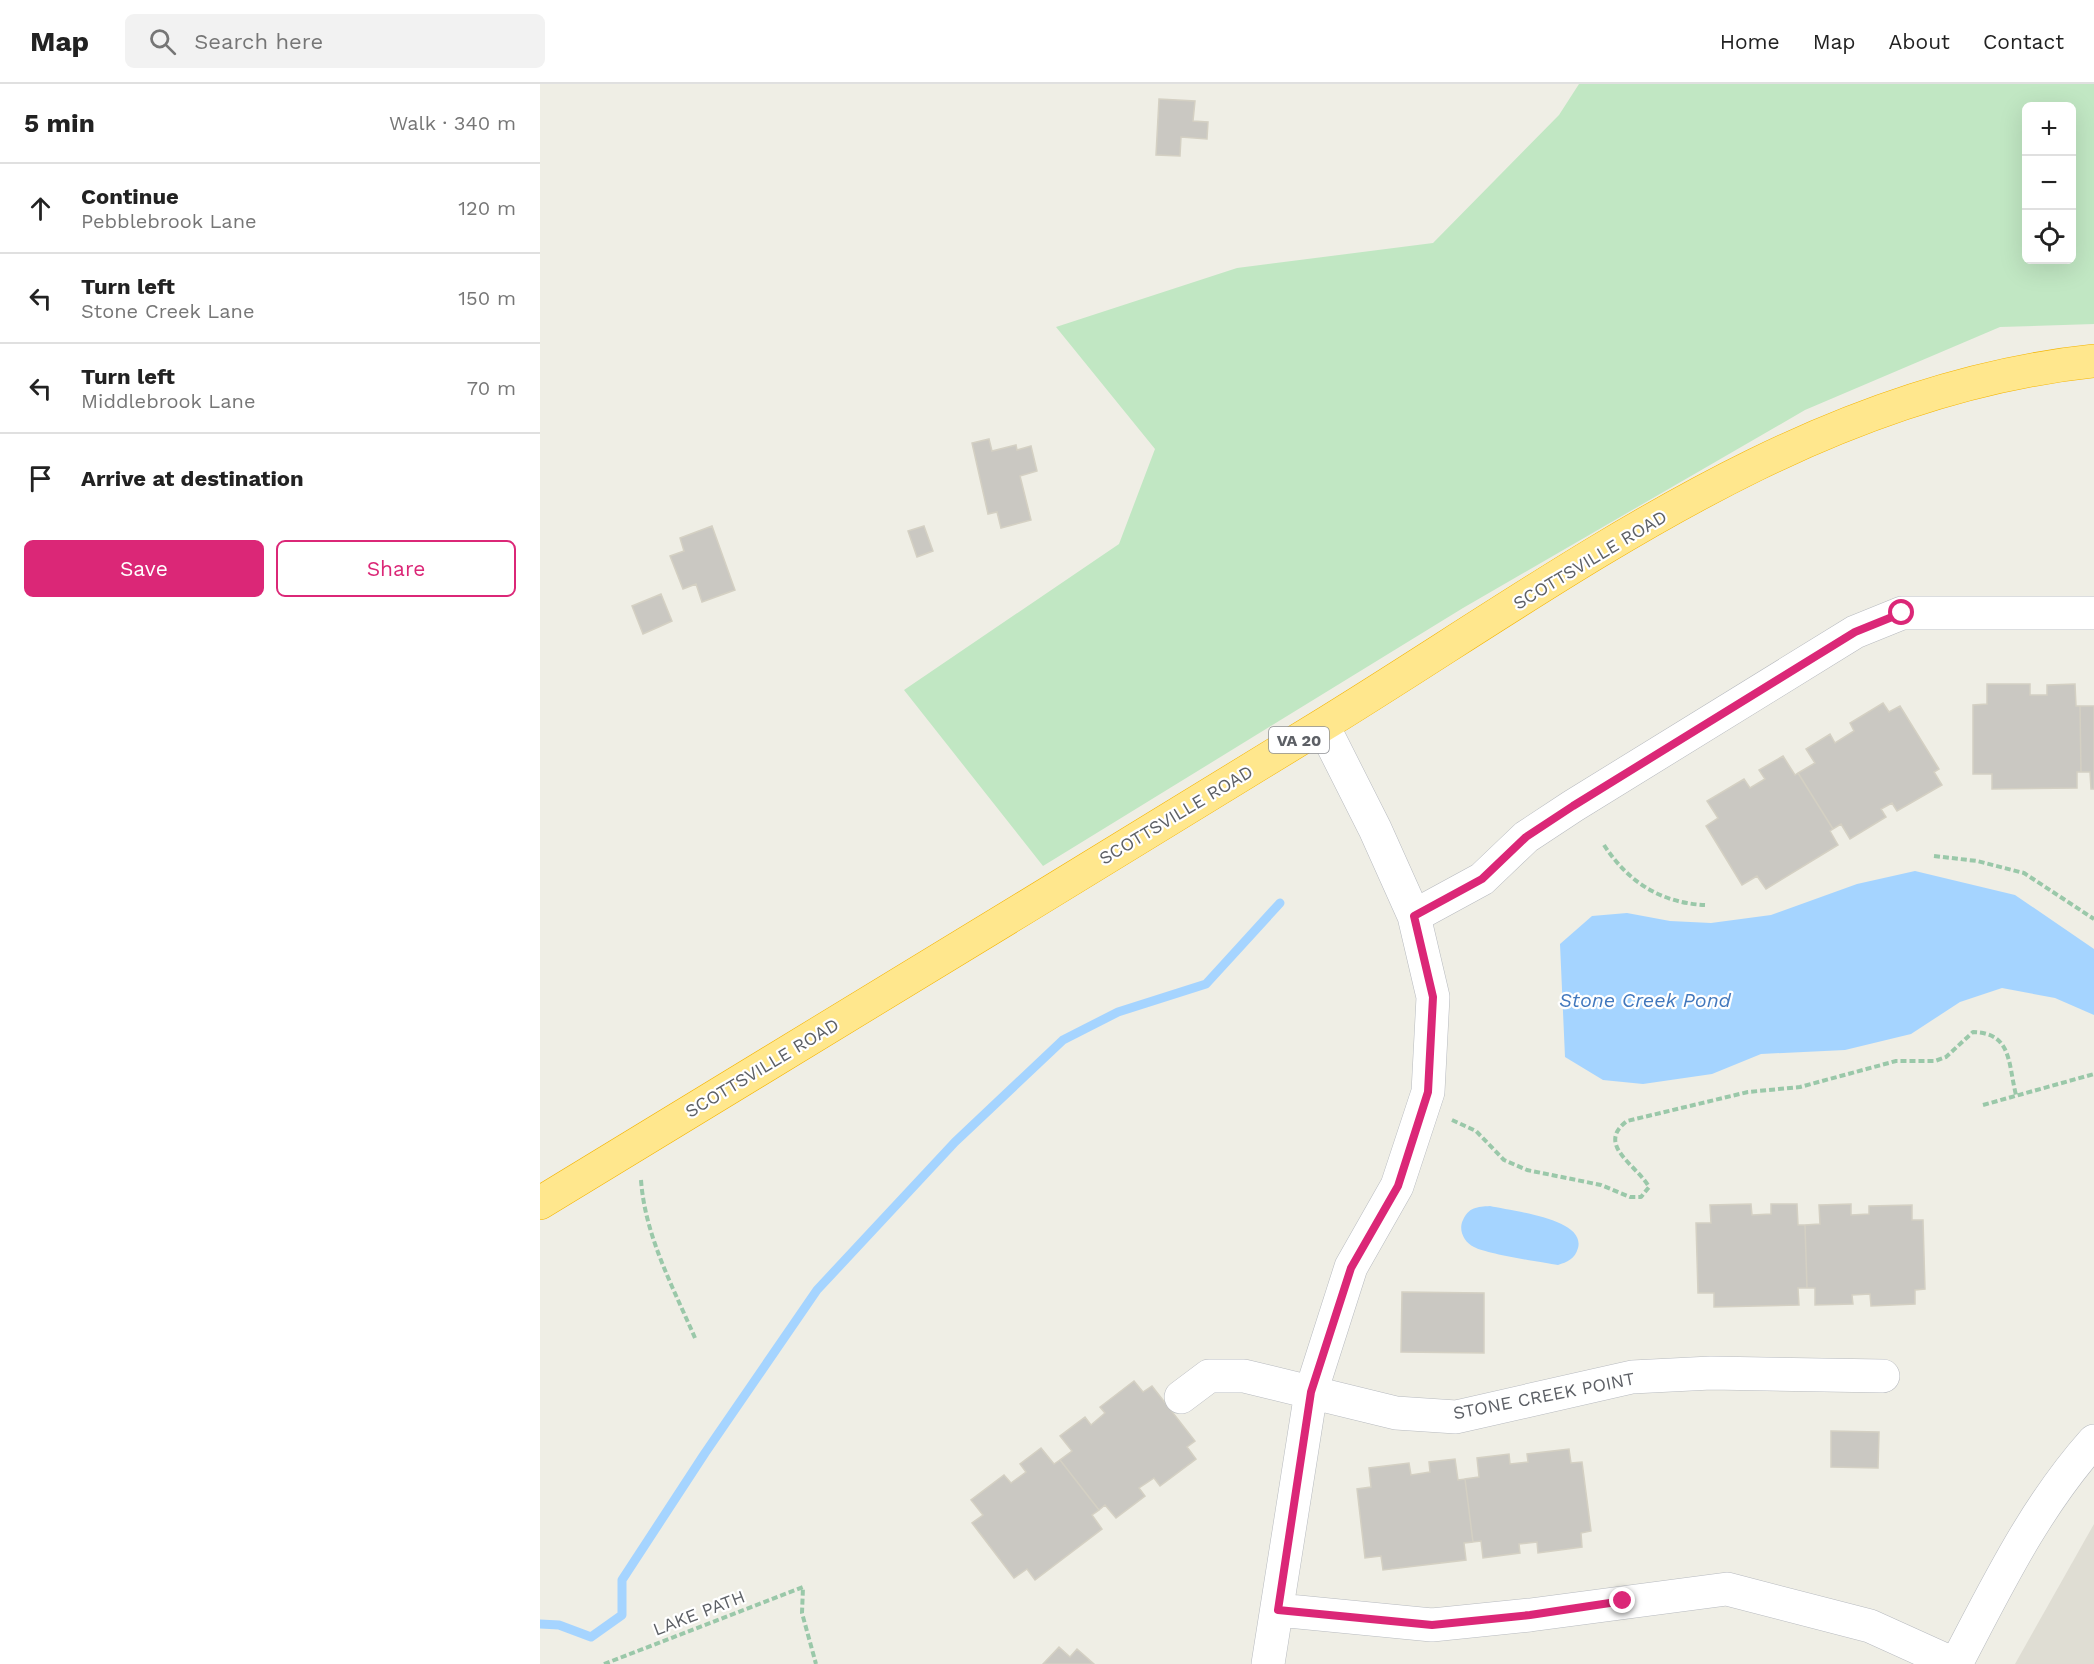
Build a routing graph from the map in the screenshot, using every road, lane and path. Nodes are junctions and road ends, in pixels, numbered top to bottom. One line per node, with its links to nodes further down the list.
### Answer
1 (2094, 360): 3 (highway, SCOTTSVILLE ROAD / VA 20)
2 (2094, 613): 7 (street)
3 (1323, 726): 7 (street); 13 (highway, SCOTTSVILLE ROAD / VA 20)
4 (1604, 845): 6 (path)
5 (1934, 856): 8 (path)
6 (1705, 905)
7 (1414, 916): 17 (street)
8 (2094, 919)
9 (2094, 1074): 10 (path)
10 (2016, 1095): 11 (path); 12 (path)
11 (1983, 1105)
12 (1451, 1120)
13 (638, 1144): 14 (highway, SCOTTSVILLE ROAD / VA 20); 15 (path)
14 (540, 1203)
15 (695, 1338)
16 (1883, 1376): 17 (street, STONE CREEK POINT)
17 (1311, 1392): 18 (street, STONE CREEK POINT); 20 (street)
18 (1180, 1397)
19 (2094, 1441): 24 (street)
20 (1278, 1610): 23 (street); 24 (street)
21 (604, 1664): 22 (path, LAKE PATH)
22 (816, 1664)
23 (1268, 1664)
24 (1955, 1664)

